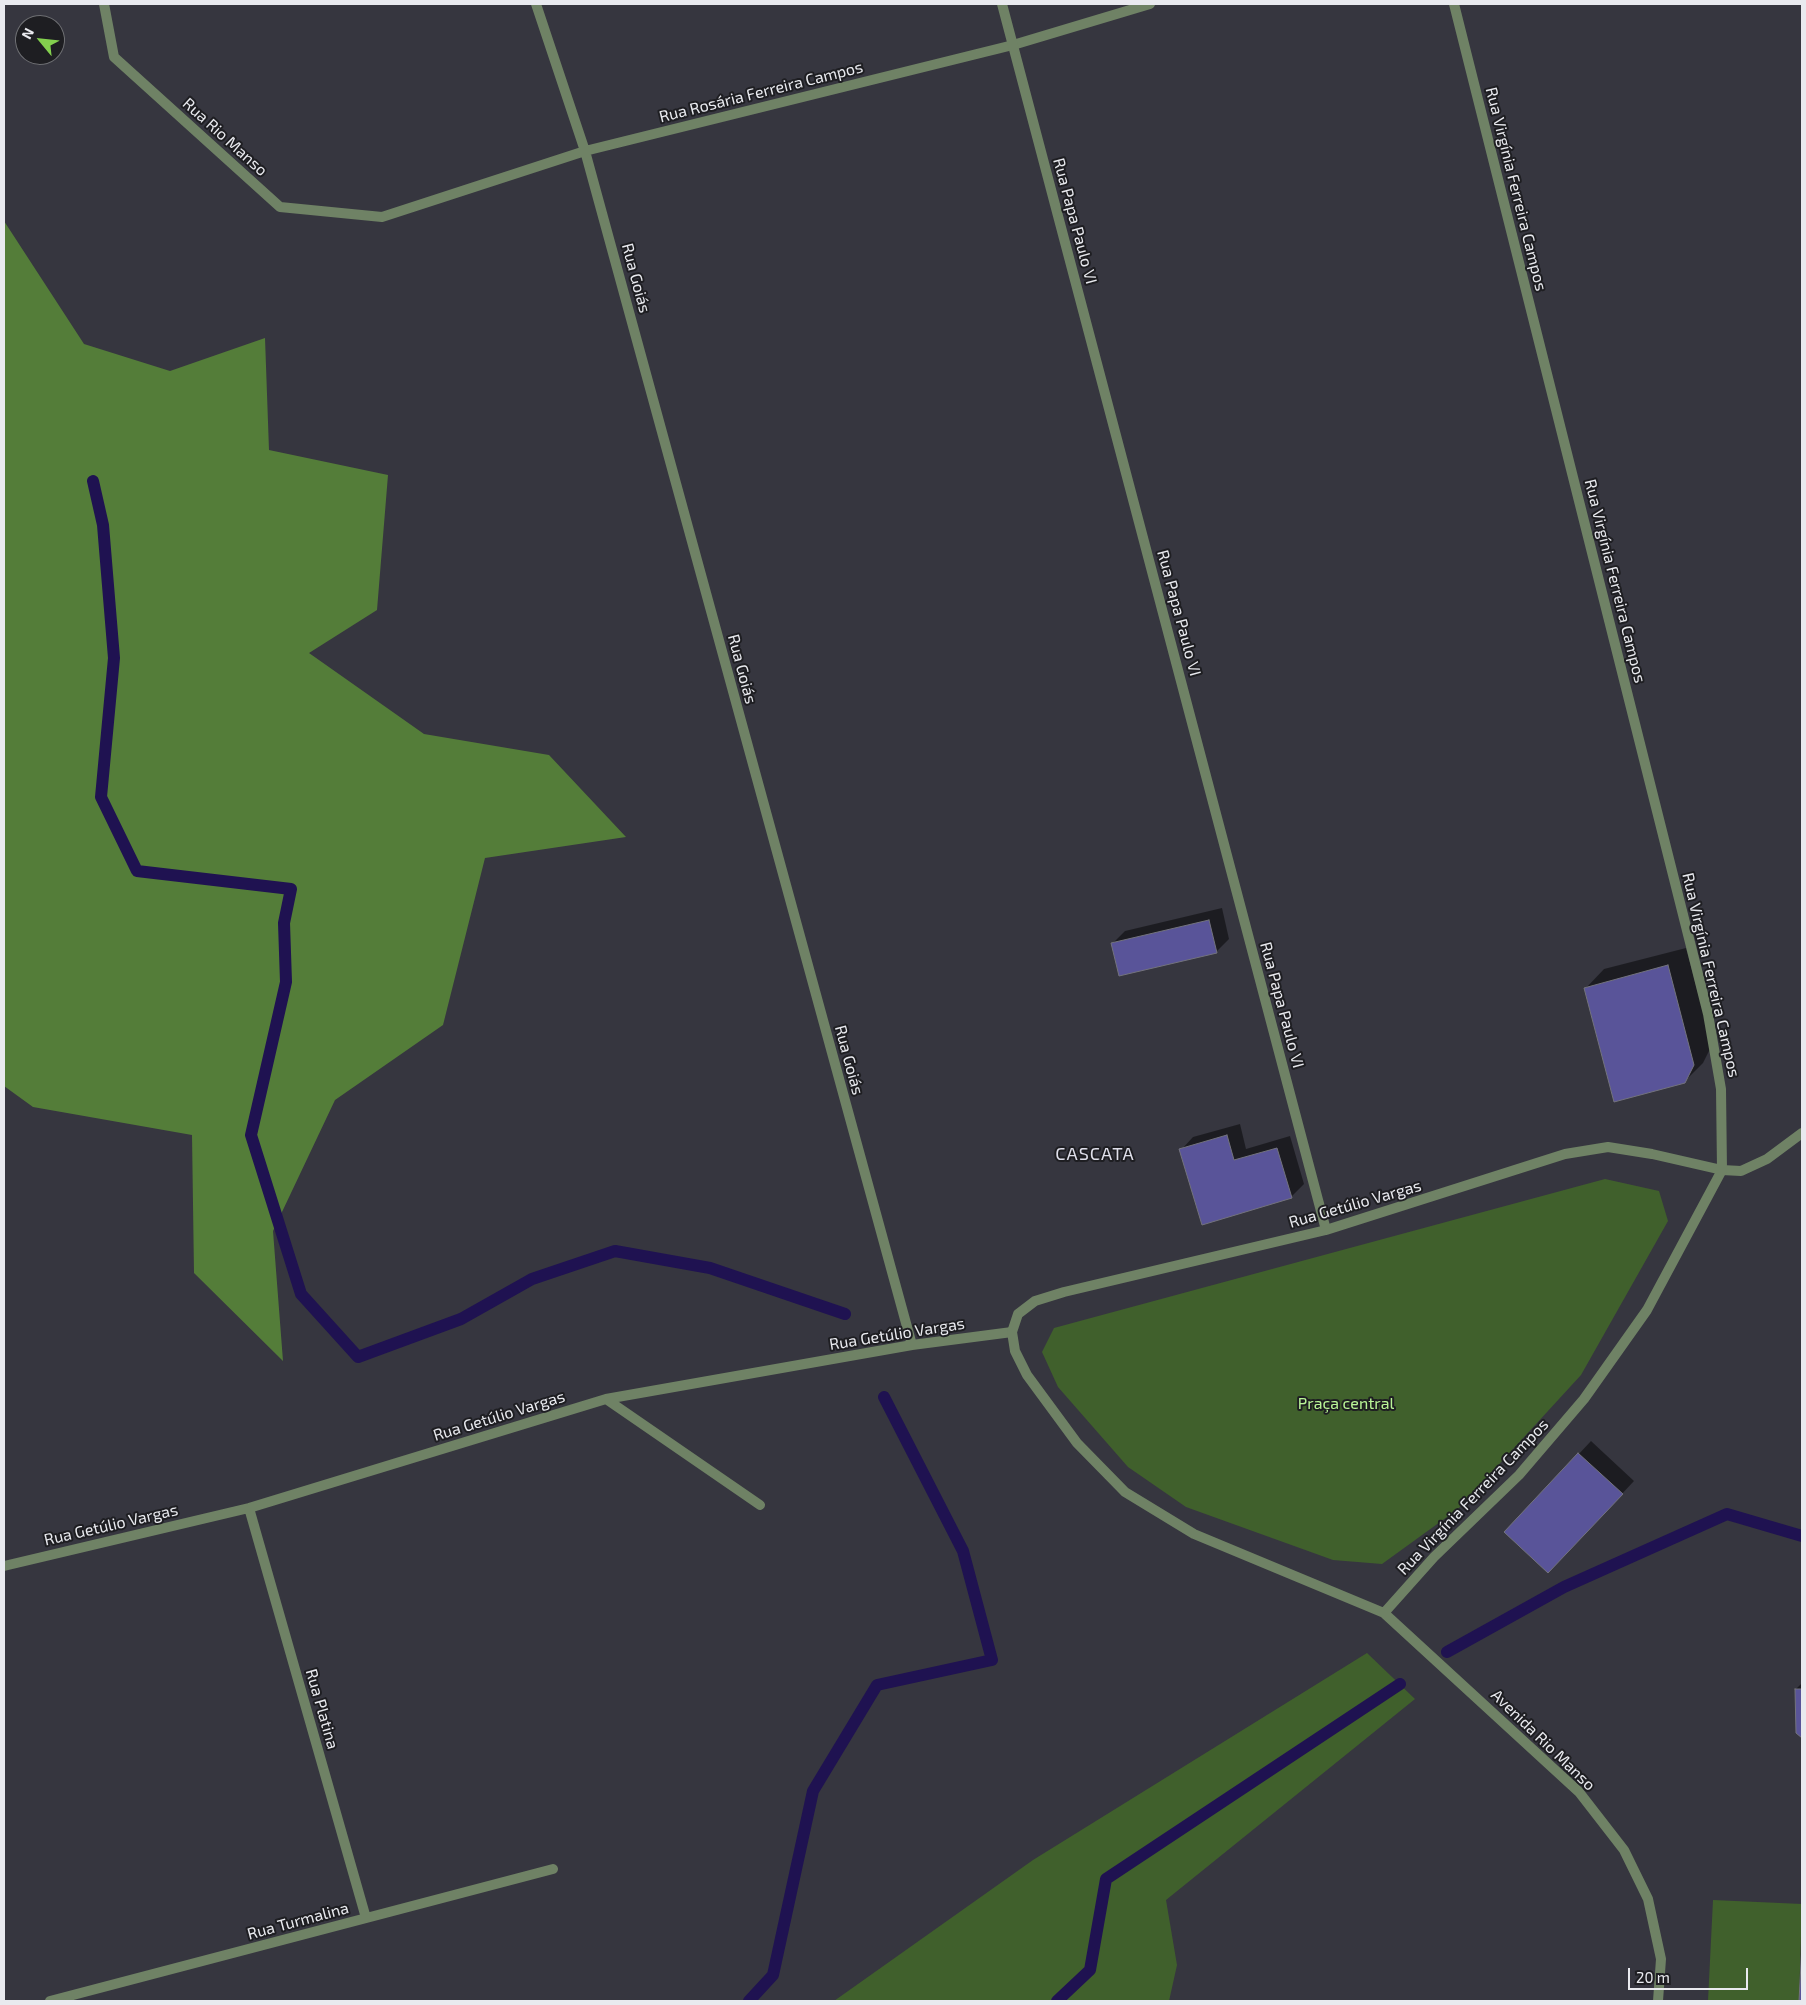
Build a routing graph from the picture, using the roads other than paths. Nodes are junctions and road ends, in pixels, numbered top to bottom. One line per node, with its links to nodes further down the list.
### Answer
1 (104, 4): 8 (street, Rua Rio Manso)
2 (536, 4): 7 (street, Rua Goiás)
3 (1002, 4): 6 (street, Rua Papa Paulo VI)
4 (1150, 4): 6 (street, Rua Rosária Ferreira Campos)
5 (1454, 4): 10 (street, Rua Virgínia Ferreira Campos)
6 (1014, 45): 7 (street, Rua Rosária Ferreira Campos); 11 (street, Rua Papa Paulo VI)
7 (585, 151): 8 (street, Rua Rosária Ferreira Campos); 13 (street, Rua Goiás)
8 (382, 217)
9 (1802, 1132): 10 (street)
10 (1722, 1170): 11 (street, Rua Getúlio Vargas); 18 (street, Rua Virgínia Ferreira Campos)
11 (1326, 1230): 12 (street, Rua Getúlio Vargas)
12 (1012, 1332): 13 (street, Rua Getúlio Vargas); 18 (street)
13 (912, 1345): 14 (street, Rua Getúlio Vargas)
14 (606, 1399): 15 (street); 16 (street, Rua Getúlio Vargas)
15 (760, 1505)
16 (249, 1508): 17 (street, Rua Getúlio Vargas); 20 (street, Rua Platina)
17 (4, 1566)
18 (1384, 1613): 22 (street, Avenida Rio Manso)
19 (553, 1869): 20 (street, Rua Turmalina)
20 (366, 1918): 21 (street, Rua Turmalina)
21 (50, 2001)
22 (1658, 2001)

